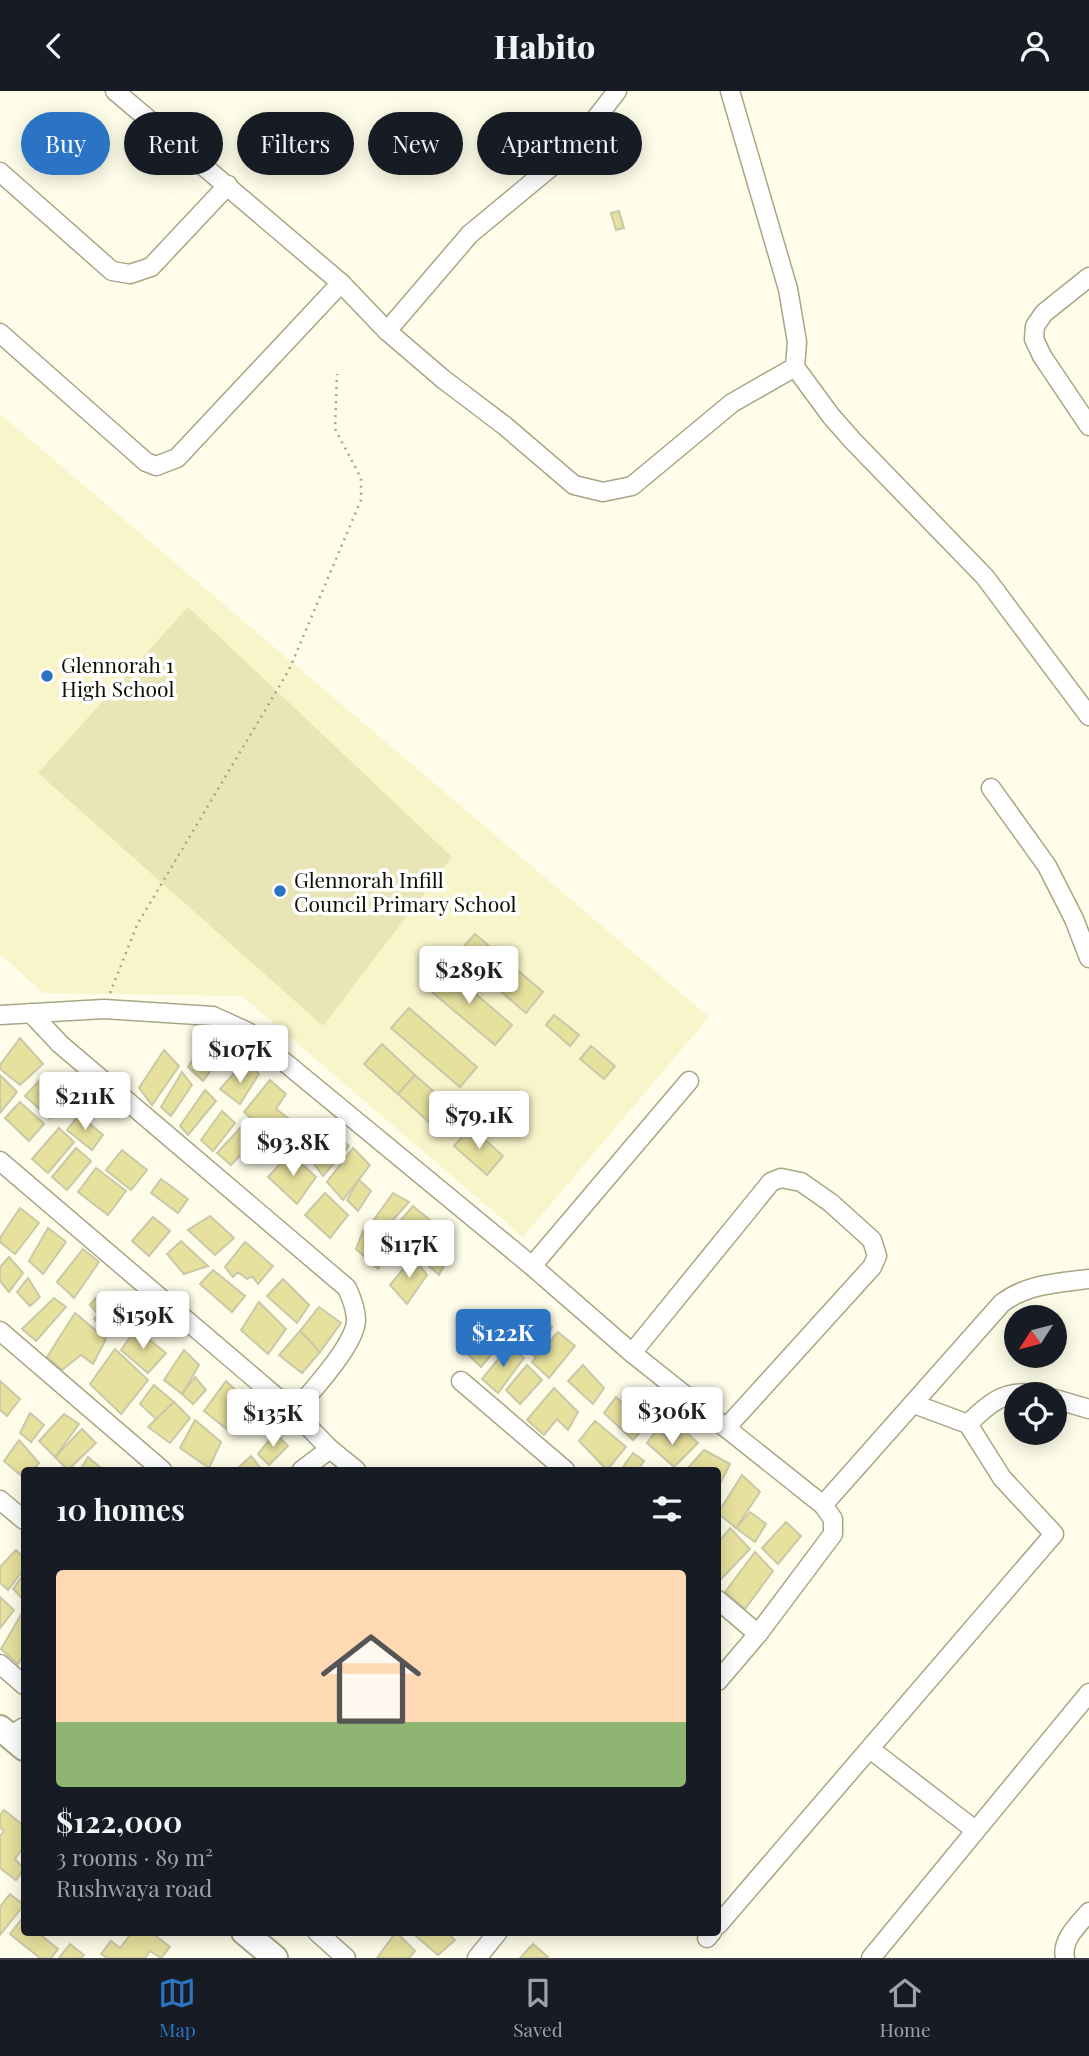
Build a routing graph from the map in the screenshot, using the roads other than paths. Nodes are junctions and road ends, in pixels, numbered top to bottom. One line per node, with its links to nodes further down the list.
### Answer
1 (115, 91): 5 (street)
2 (617, 91): 8 (street)
3 (730, 91): 10 (street)
4 (0, 172): 5 (street)
5 (228, 185): 7 (street)
6 (1089, 277): 11 (street)
7 (341, 283): 8 (street); 9 (street)
8 (387, 331): 10 (street)
9 (0, 333)
10 (795, 366): 12 (street)
11 (1089, 426)
12 (1089, 716)
13 (991, 788): 14 (street)
14 (1089, 958)
15 (31, 1013): 16 (street); 19 (street); 28 (street)
16 (0, 1015)
17 (690, 1081): 19 (street)
18 (0, 1161): 28 (street)
19 (532, 1266): 22 (street)
20 (1089, 1279): 25 (street)
21 (0, 1331): 32 (street)
22 (632, 1353): 30 (street); 30 (street)
23 (461, 1381): 35 (street)
24 (1004, 1395): 29 (street)
25 (914, 1403): 29 (street); 37 (street)
26 (1067, 1403): 27 (street)
27 (1089, 1409)
28 (294, 1412): 31 (street)
29 (968, 1424): 45 (street)
30 (726, 1429): 37 (street)
31 (330, 1449): 33 (street); 34 (street)
32 (159, 1467)
33 (306, 1467)
34 (352, 1467)
35 (561, 1467)
36 (0, 1500): 38 (street)
37 (823, 1505): 40 (street)
38 (21, 1518)
39 (721, 1602): 40 (street)
40 (758, 1634): 42 (street)
41 (0, 1664): 43 (street)
42 (721, 1677)
43 (21, 1682)
44 (1087, 1698): 46 (street)
45 (870, 1749): 46 (street); 48 (street)
46 (975, 1830): 55 (street)
47 (1089, 1912): 56 (street)
48 (721, 1922)
49 (249, 1936): 52 (street)
50 (321, 1936): 53 (street)
51 (495, 1936): 54 (street)
52 (275, 1958)
53 (346, 1958)
54 (477, 1958)
55 (871, 1958)
56 (1065, 1958)

